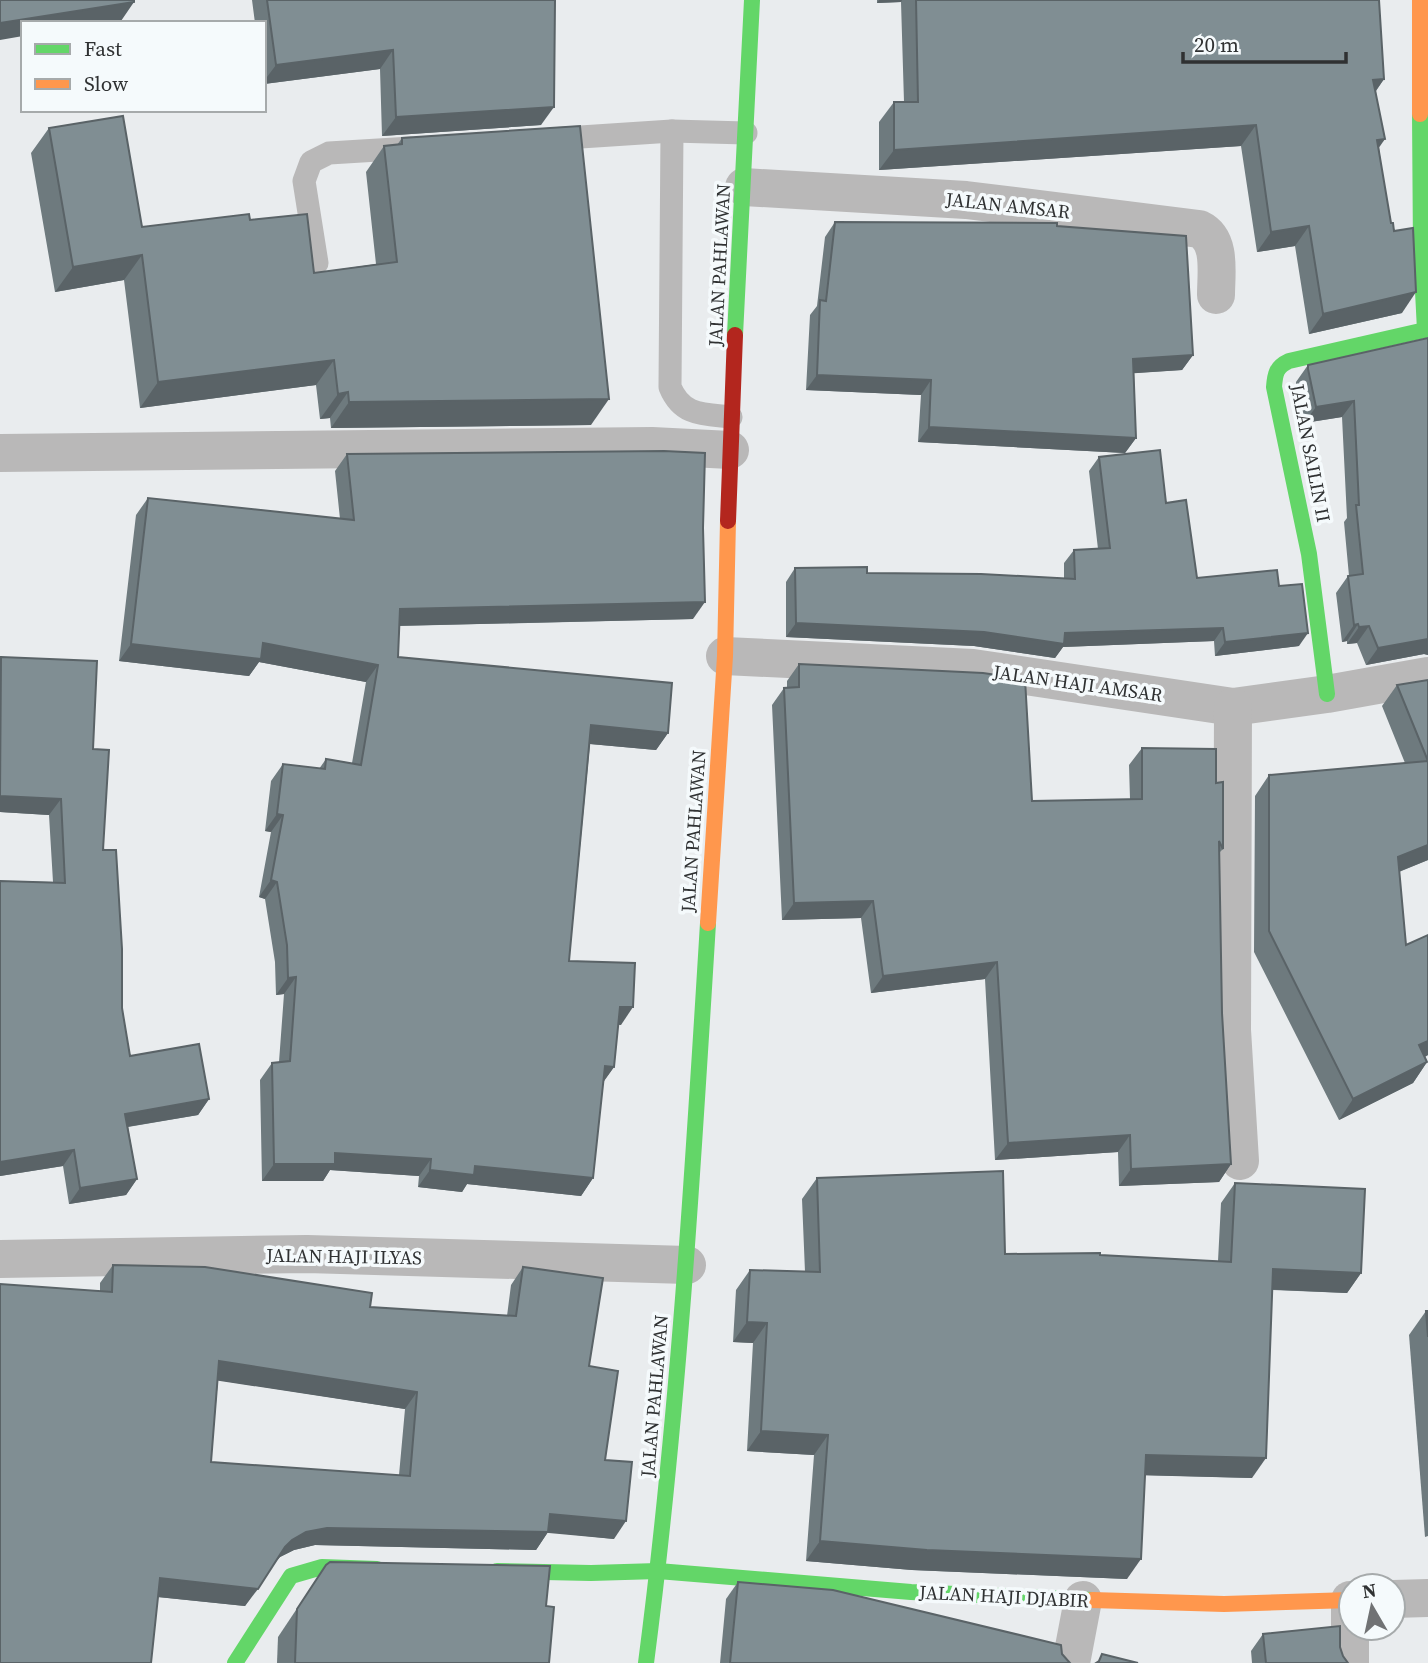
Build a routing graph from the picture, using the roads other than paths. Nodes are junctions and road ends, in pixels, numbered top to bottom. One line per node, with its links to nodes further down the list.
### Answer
1 (752, 0): 4 (street, JALAN PAHLAWAN)
2 (1420, 0): 10 (street, JALAN SAILIN II)
3 (672, 131): 4 (lane); 5 (lane); 11 (lane)
4 (746, 133): 7 (street, JALAN PAHLAWAN)
5 (535, 140)
6 (439, 146): 8 (lane)
7 (744, 187): 9 (street, JALAN AMSAR); 11 (street, JALAN PAHLAWAN)
8 (317, 263)
9 (1216, 295)
10 (1427, 330): 15 (street, JALAN SAILIN II)
11 (731, 433): 12 (street); 13 (street, JALAN PAHLAWAN)
12 (0, 453)
13 (725, 656): 16 (street, JALAN HAJI AMSAR); 19 (street, JALAN PAHLAWAN)
14 (1428, 676): 15 (street, JALAN HAJI AMSAR)
15 (1326, 694): 16 (street, JALAN HAJI AMSAR)
16 (1233, 707): 17 (street)
17 (1240, 1161)
18 (0, 1259): 19 (street, JALAN HAJI ILYAS)
19 (687, 1265): 22 (street, JALAN PAHLAWAN)
20 (399, 1569): 28 (street)
21 (481, 1571): 22 (street, JALAN HAJI DJABIR)
22 (658, 1571): 25 (street, JALAN HAJI DJABIR); 29 (street, JALAN PAHLAWAN)
23 (1428, 1598): 24 (street)
24 (1407, 1599)
25 (1083, 1600): 26 (street, JALAN HAJI DJABIR); 30 (street)
26 (1337, 1600)
27 (1350, 1642): 31 (street)
28 (235, 1663)
29 (646, 1663)
30 (1071, 1663)
31 (1350, 1663)

